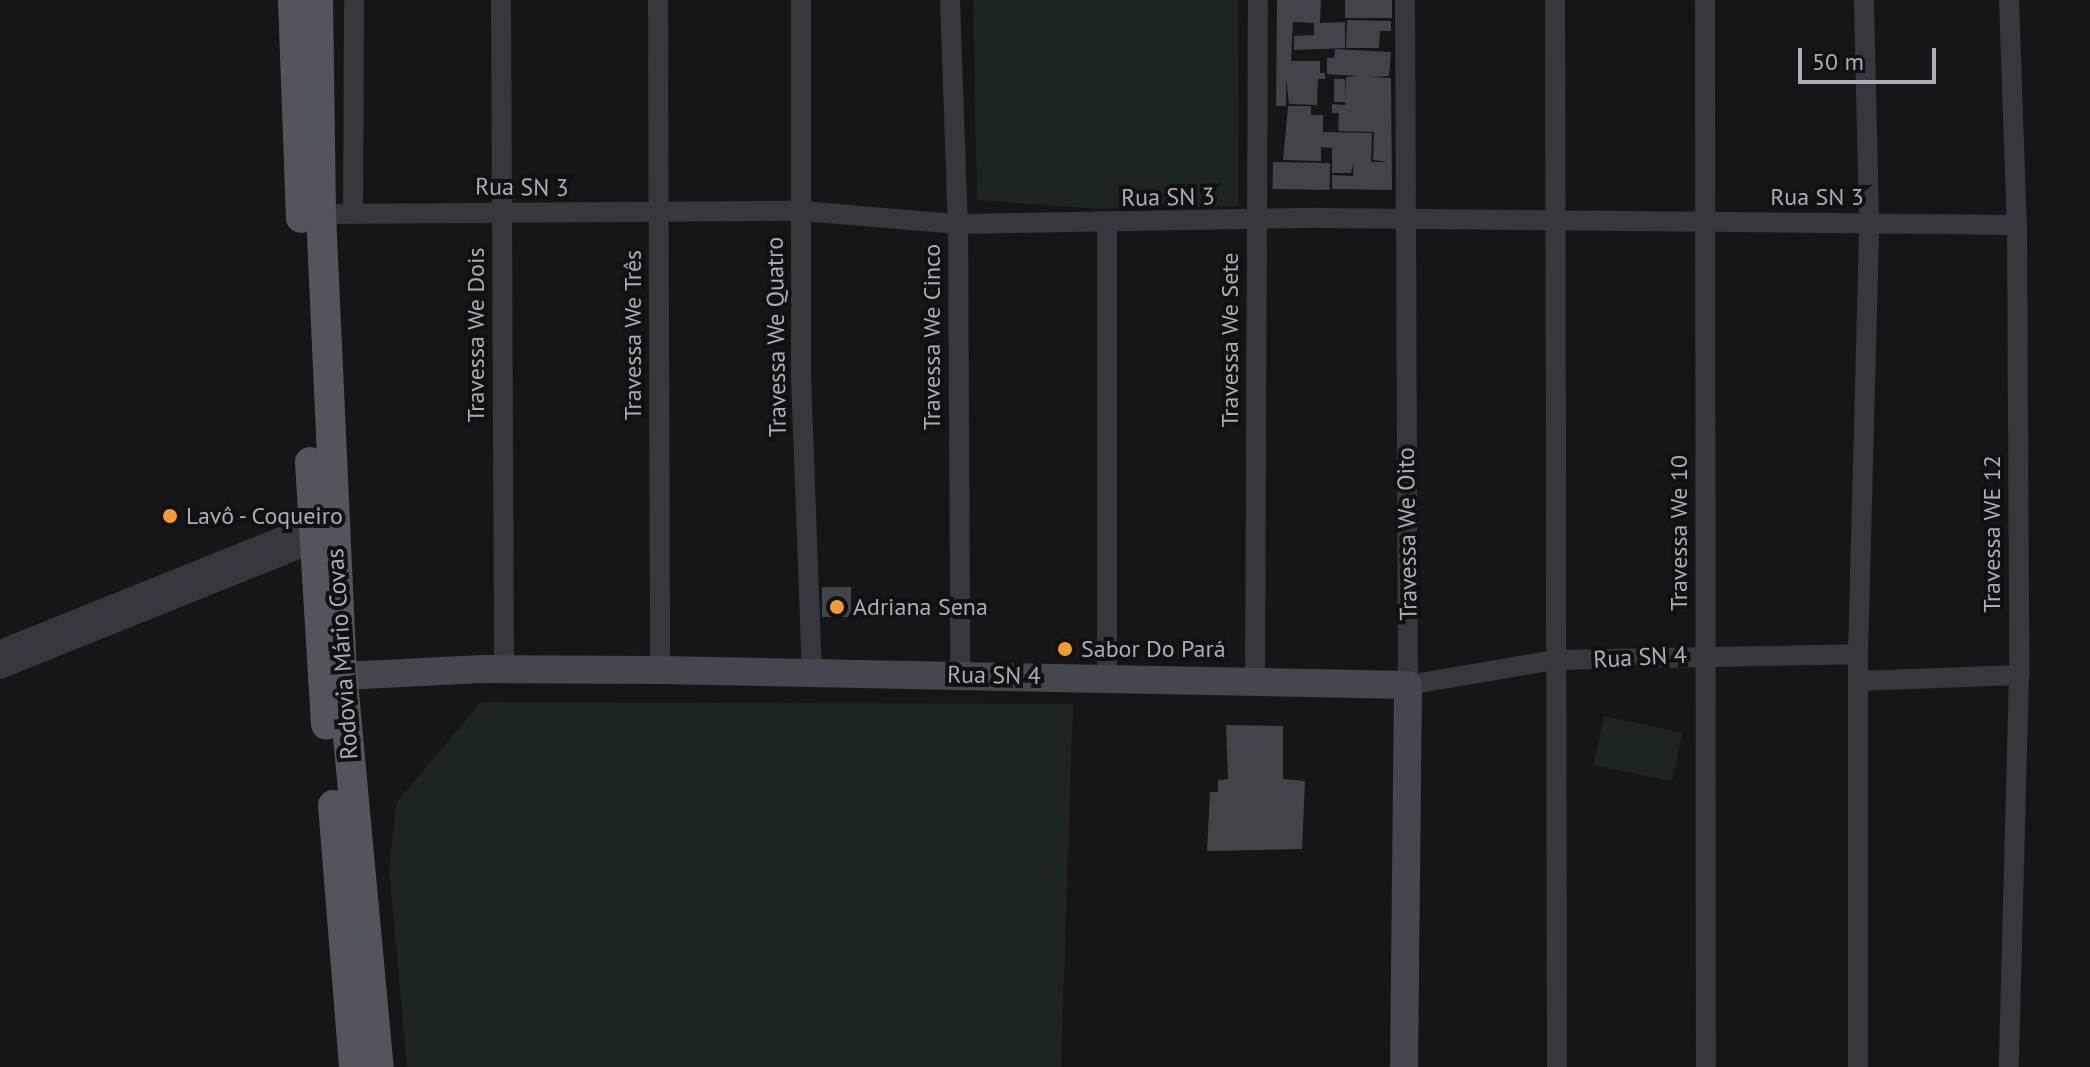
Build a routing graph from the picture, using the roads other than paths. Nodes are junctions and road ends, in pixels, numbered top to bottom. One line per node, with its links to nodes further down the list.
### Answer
1 (293, 0): 27 (main road, Rodovia Mário Covas)
2 (318, 0): 17 (main road, Rodovia Mário Covas)
3 (354, 0): 15 (street)
4 (501, 0): 16 (street, Travessa We Dois)
5 (658, 0): 18 (street, Travessa We Três)
6 (801, 0): 14 (street, Travessa We Quatro)
7 (950, 0): 24 (street, Travessa We Cinco)
8 (1258, 0): 20 (street, Travessa We Sete)
9 (1405, 0): 19 (street, Travessa We Oito)
10 (1555, 0): 21 (street)
11 (1705, 0): 23 (street, Travessa We 10)
12 (1864, 0): 22 (street)
13 (2009, 0): 26 (street, Travessa WE 12)
14 (802, 211): 18 (street, Rua SN 3); 24 (street, Rua SN 3); 36 (street, Travessa We Quatro)
15 (353, 212): 16 (street, Rua SN 3); 17 (street, Rua SN 3)
16 (503, 213): 18 (street, Rua SN 3); 34 (street, Travessa We Dois)
17 (321, 214): 39 (main road, Rodovia Mário Covas)
18 (659, 214): 35 (street, Travessa We Três)
19 (1404, 220): 20 (street, Rua SN 3); 21 (street, Rua SN 3); 43 (street, Travessa We Oito)
20 (1257, 221): 25 (street, Rua SN 3); 41 (street, Travessa We Sete)
21 (1558, 221): 23 (street, Rua SN 3); 32 (street)
22 (1869, 222): 23 (street, Rua SN 3); 26 (street, Rua SN 3); 31 (street)
23 (1705, 223): 30 (street, Travessa We 10)
24 (958, 224): 25 (street, Rua SN 3); 37 (street, Travessa We Cinco)
25 (1107, 224): 40 (street)
26 (2017, 225): 38 (street, Travessa WE 12)
27 (313, 534): 28 (street); 39 (main road, Rodovia Mário Covas)
28 (98, 619): 29 (street); 33 (street)
29 (0, 650)
30 (1705, 654): 31 (street, Rua SN 4); 32 (street, Rua SN 4); 48 (street, Travessa We 10)
31 (1858, 654): 42 (street)
32 (1554, 660): 43 (street, Rua SN 4); 47 (street)
33 (0, 669)
34 (504, 670): 35 (main road, Rua SN 4); 39 (main road, Rua SN 4)
35 (660, 670): 36 (main road, Rua SN 4)
36 (812, 673): 37 (main road, Rua SN 4)
37 (960, 674): 40 (main road, Rua SN 4)
38 (2019, 675): 42 (street); 50 (street, Travessa WE 12)
39 (332, 676): 44 (main road, Rodovia Mário Covas); 45 (main road, Rodovia Mário Covas)
40 (1107, 678): 41 (main road, Rua SN 4)
41 (1255, 681): 43 (main road, Rua SN 4)
42 (1858, 681): 49 (street)
43 (1408, 685): 46 (main road, Travessa We Oito)
44 (354, 1067)
45 (379, 1067)
46 (1404, 1067)
47 (1557, 1067)
48 (1706, 1067)
49 (1858, 1067)
50 (2009, 1067)

